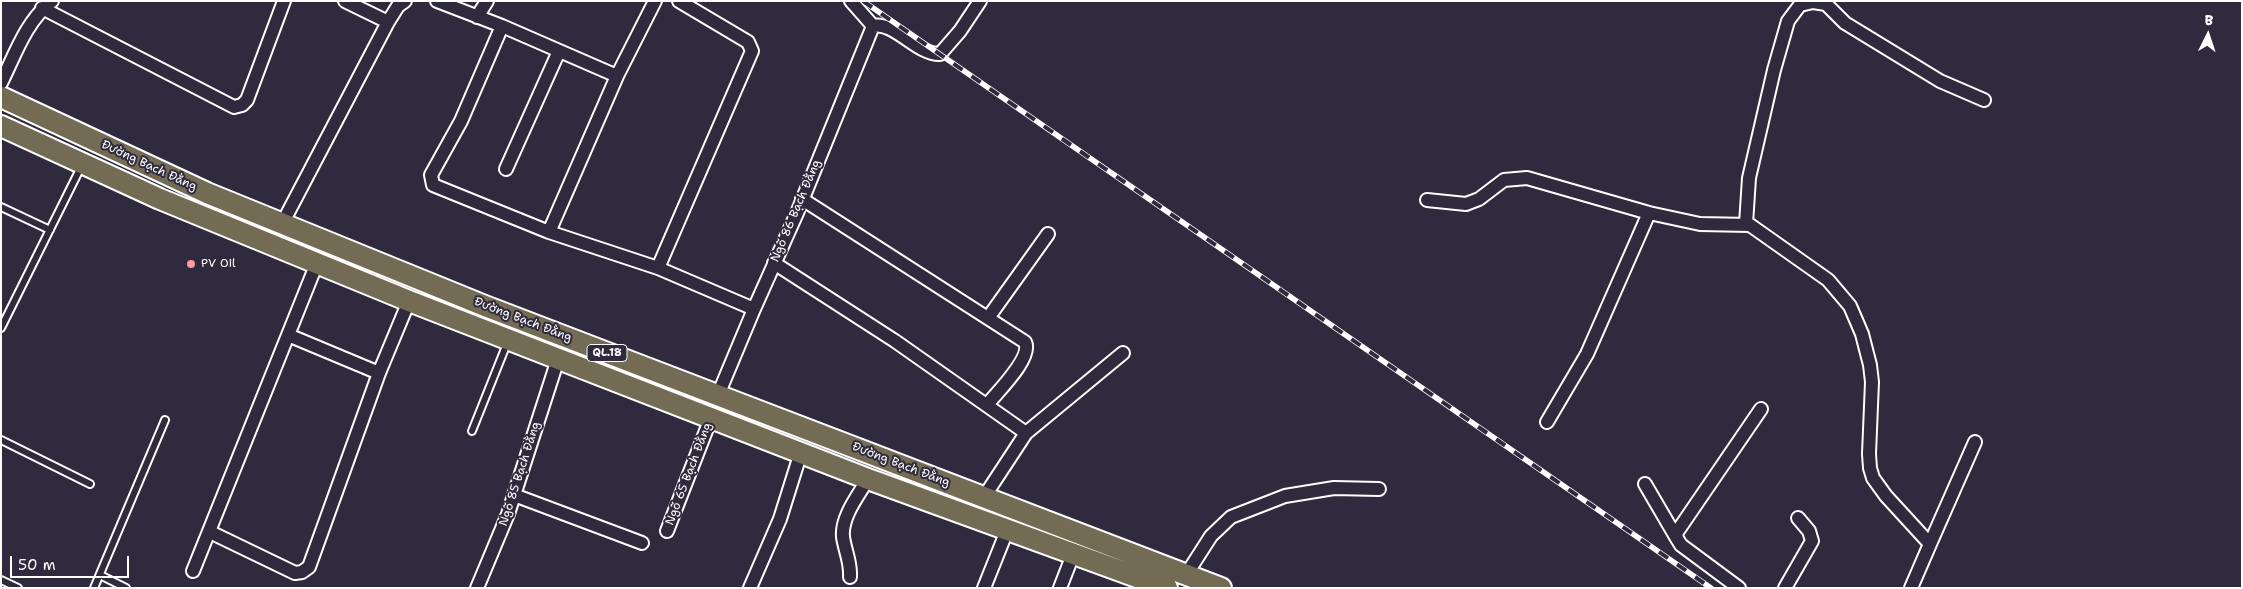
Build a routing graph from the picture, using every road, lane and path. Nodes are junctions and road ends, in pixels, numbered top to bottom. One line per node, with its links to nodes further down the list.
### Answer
1 (284, 1): 10 (street)
2 (345, 1): 12 (street)
3 (405, 1): 12 (street)
4 (437, 1): 11 (street)
5 (487, 1): 11 (street)
6 (655, 1): 16 (street)
7 (679, 1): 34 (street)
8 (851, 1): 14 (street)
9 (980, 1): 14 (street)
10 (47, 5): 17 (street)
11 (477, 17): 13 (street)
12 (388, 22): 27 (street)
13 (502, 26): 15 (street); 30 (street)
14 (873, 26): 23 (street, Ngõ 86 Bạch Đằng)
15 (559, 51): 16 (street); 22 (street)
16 (617, 76): 30 (street)
17 (1, 83)
18 (1, 98): 27 (highway, Đường Bạch Đằng / QL.18)
19 (1984, 100): 28 (street)
20 (1, 126): 21 (highway, Đường Bạch Đằng / QL.18)
21 (82, 164): 29 (lane); 32 (highway, Đường Bạch Đằng / QL.18)
22 (506, 169)
23 (802, 199): 33 (street, Ngõ 86 Bạch Đằng); 37 (street)
24 (1427, 200): 26 (street)
25 (1, 207): 29 (lane)
26 (1649, 213): 28 (street); 50 (street)
27 (282, 224): 38 (highway, Đường Bạch Đằng / QL.18)
28 (1746, 224): 68 (street)
29 (50, 230): 39 (lane)
30 (549, 232): 34 (street)
31 (1048, 234): 37 (street)
32 (316, 263): 35 (highway, Đường Bạch Đằng / QL.18); 40 (street)
33 (774, 263): 36 (street, Ngõ 86 Bạch Đằng); 46 (street)
34 (658, 268): 36 (street)
35 (409, 301): 41 (highway, Đường Bạch Đằng / QL.18); 44 (street)
36 (754, 309): 45 (street, Ngõ 86 Bạch Đằng)
37 (988, 318): 46 (street)
38 (524, 321): 41 (highway); 45 (highway, Đường Bạch Đằng / QL.18)
39 (1, 328)
40 (288, 335): 44 (street); 65 (street)
41 (512, 341): 43 (highway, Đường Bạch Đằng / QL.18); 51 (lane)
42 (1123, 353): 52 (street)
43 (558, 359): 48 (highway, Đường Bạch Đằng / QL.18); 60 (street, Ngõ 85 Bạch Đằng)
44 (379, 373): 65 (street)
45 (718, 395): 61 (highway, Đường Bạch Đằng / QL.18)
46 (987, 405): 52 (street)
47 (1761, 409): 66 (street)
48 (711, 418): 55 (highway, Đường Bạch Đằng / QL.18); 64 (street, Ngõ 65 Bạch Đằng)
49 (165, 420): 72 (lane)
50 (1547, 422)
51 (472, 430)
52 (1026, 433): 61 (street)
53 (1, 440): 57 (lane)
54 (1975, 442): 68 (street)
55 (802, 452): 56 (highway, Đường Bạch Đằng / QL.18); 79 (street)
56 (868, 479): 63 (highway, Đường Bạch Đằng / QL.18); 73 (street)
57 (90, 484)
58 (1645, 484): 66 (street)
59 (1379, 490): 71 (street)
60 (514, 495): 67 (street); 78 (street, Ngõ 85 Bạch Đằng)
61 (984, 497): 71 (highway, Đường Bạch Đằng / QL.18)
62 (1798, 518): 85 (street)
63 (1008, 528): 69 (highway, Đường Bạch Đằng / QL.18); 80 (street)
64 (667, 531)
65 (210, 532): 70 (street)
66 (1676, 537): 84 (street)
67 (642, 542)
68 (1930, 544): 86 (street)
69 (1074, 552): 81 (street); 82 (highway, Đường Bạch Đằng / QL.18)
70 (193, 571)
71 (1186, 574): 83 (highway, Đường Bạch Đằng / QL.18)
72 (100, 576): 76 (lane); 77 (lane)
73 (850, 577)
74 (1, 580): 75 (lane)
75 (18, 588)
76 (94, 588)
77 (126, 588)
78 (477, 588)
79 (750, 588)
80 (984, 588)
81 (1060, 588)
82 (1167, 588)
83 (1221, 588)
84 (1740, 588)
85 (1785, 588)
86 (1911, 588)

